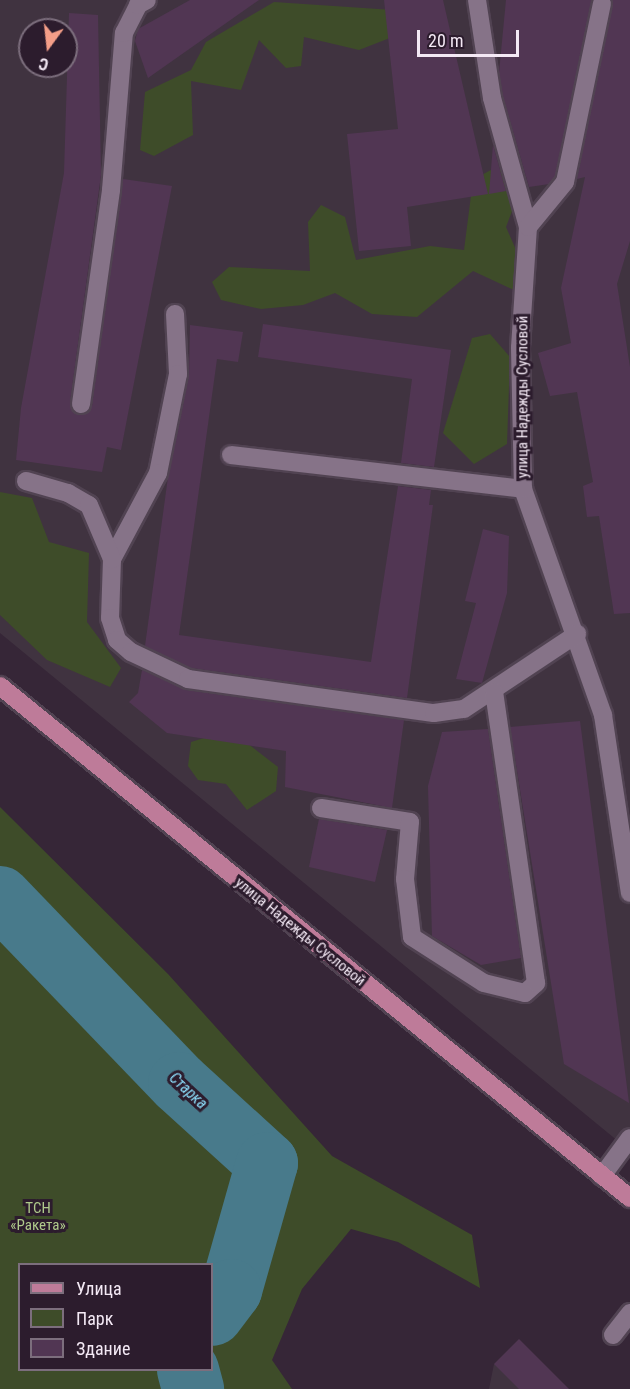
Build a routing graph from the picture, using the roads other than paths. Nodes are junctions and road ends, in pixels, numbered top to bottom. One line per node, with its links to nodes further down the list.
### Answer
1 (147, 0): 6 (lane)
2 (477, 0): 4 (lane, улица Надежды Сусловой)
3 (602, 4): 4 (lane)
4 (528, 227): 9 (lane, улица Надежды Сусловой)
5 (175, 314): 10 (lane)
6 (81, 404)
7 (231, 455): 9 (lane)
8 (26, 481): 10 (lane)
9 (523, 489): 11 (lane, улица Надежды Сусловой)
10 (112, 560): 13 (lane)
11 (577, 634): 13 (lane); 15 (lane, улица Надежды Сусловой)
12 (0, 686): 17 (main road, улица Надежды Сусловой)
13 (495, 692): 14 (lane)
14 (321, 808)
15 (630, 892)
16 (630, 1138): 17 (lane)
17 (602, 1176): 18 (main road, улица Надежды Сусловой)
18 (630, 1198)
19 (630, 1313): 20 (lane)
20 (613, 1335)

